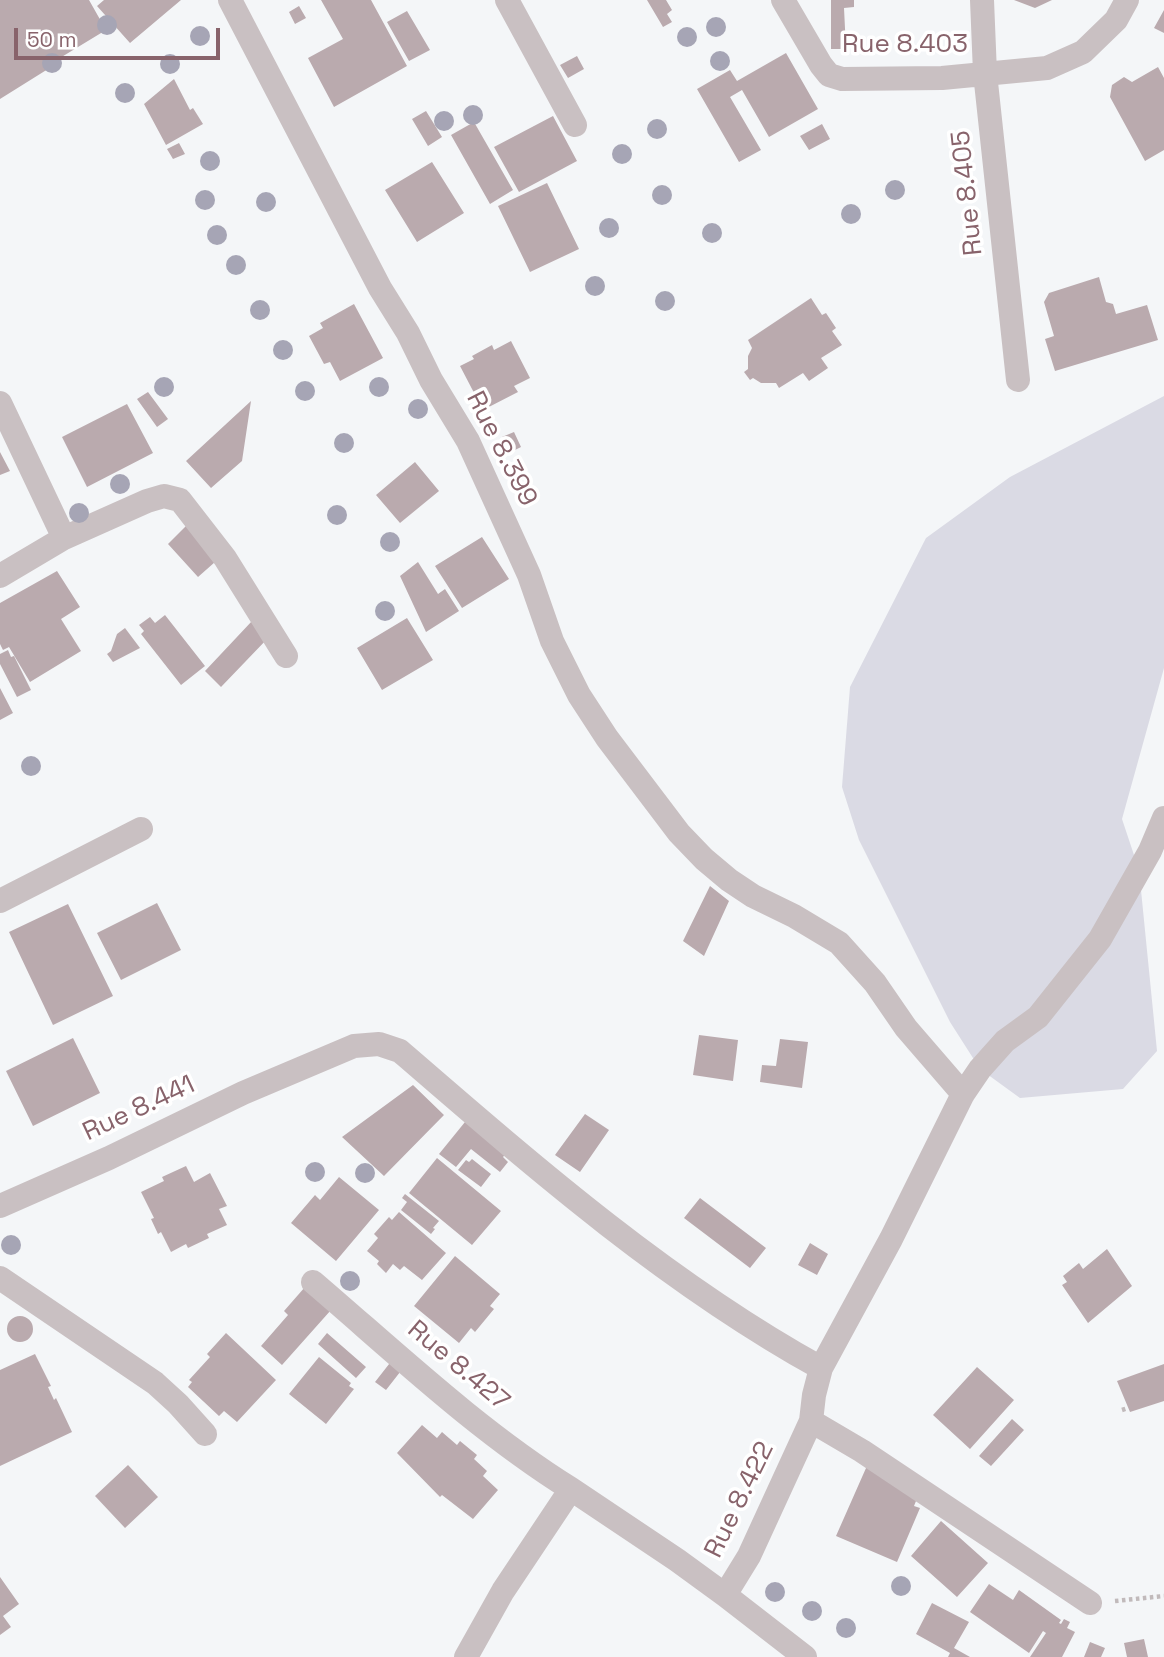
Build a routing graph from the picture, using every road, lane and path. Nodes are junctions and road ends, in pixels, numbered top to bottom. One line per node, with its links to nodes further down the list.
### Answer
1 (230, 0): 16 (street, Rue 8.399)
2 (507, 0): 7 (street)
3 (783, 0): 6 (street, Rue 8.403)
4 (982, 0): 6 (street, Rue 8.405)
5 (1127, 0): 6 (street)
6 (985, 73): 8 (street, Rue 8.405)
7 (575, 125)
8 (1018, 380)
9 (0, 403): 10 (street)
10 (64, 538): 11 (street); 12 (street)
11 (0, 576)
12 (286, 656)
13 (1164, 818): 16 (street, Rue 8.422)
14 (141, 829): 15 (street)
15 (0, 901)
16 (963, 1094): 20 (street, Rue 8.422)
17 (0, 1206): 20 (street, Rue 8.441)
18 (0, 1278): 24 (street)
19 (313, 1282): 25 (street, Rue 8.427)
20 (821, 1368): 23 (street, Rue 8.422)
21 (1128, 1408): 22 (path)
22 (1122, 1410)
23 (811, 1421): 26 (street, Rue 8.422); 28 (street)
24 (205, 1434)
25 (571, 1489): 26 (street, Rue 8.422); 29 (street)
26 (725, 1595): 30 (street)
27 (1164, 1596): 28 (path)
28 (1090, 1603)
29 (466, 1657)
30 (805, 1657)

